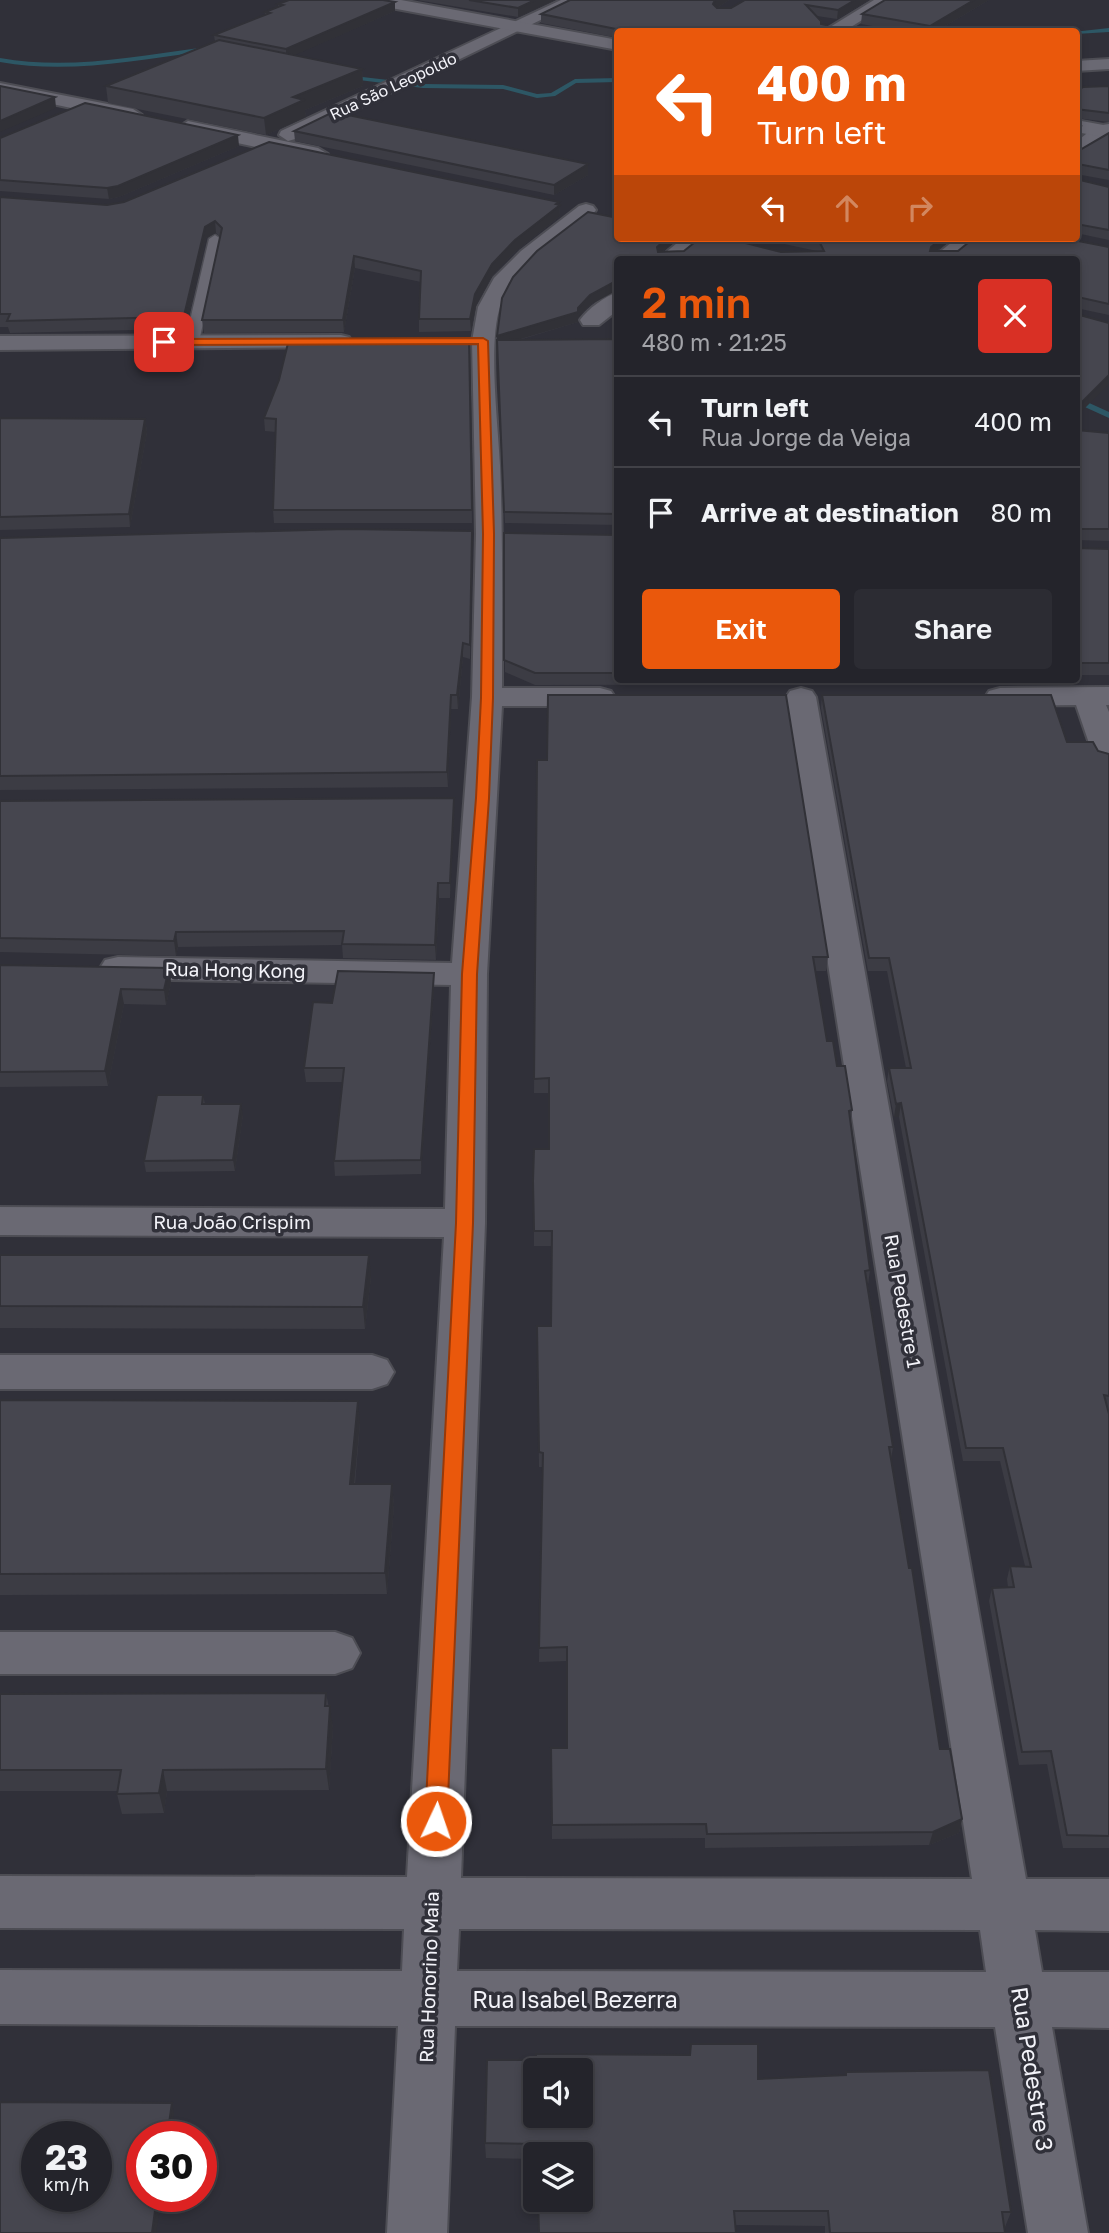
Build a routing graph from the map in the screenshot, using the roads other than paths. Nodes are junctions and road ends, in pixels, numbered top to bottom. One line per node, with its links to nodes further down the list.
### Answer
1 (375, 0): 4 (street)
2 (574, 0): 4 (street, Rua São Leopoldo)
3 (886, 0): 5 (street)
4 (515, 27): 6 (street); 14 (street, Rua São Leopoldo)
5 (837, 28)
6 (614, 44)
7 (1109, 64): 8 (street)
8 (1080, 66)
9 (0, 88): 10 (street)
10 (85, 105): 11 (street); 14 (street)
11 (48, 121)
12 (1080, 127): 13 (street)
13 (1107, 131): 15 (street)
14 (268, 144): 16 (street); 17 (street, Rua São Leopoldo)
15 (1080, 149)
16 (334, 158)
17 (231, 160)
18 (584, 210): 33 (street, Rua Honorino Maia)
19 (215, 239): 27 (lane)
20 (691, 242): 22 (street)
21 (965, 242): 23 (street)
22 (673, 256)
23 (946, 256)
24 (614, 302): 25 (street)
25 (591, 320)
26 (358, 341): 27 (street)
27 (192, 342): 28 (street)
28 (0, 343)
29 (979, 696): 30 (street)
30 (1098, 696): 34 (street)
31 (624, 697): 33 (street)
32 (801, 697): 45 (street, Rua Pedestre 1)
33 (487, 698): 36 (street, Rua Honorino Maia)
34 (1109, 755)
35 (83, 968): 36 (street, Rua Hong Kong)
36 (469, 974): 38 (street, Rua Honorino Maia)
37 (0, 1221): 38 (street, Rua João Crispim)
38 (465, 1223): 44 (street, Rua Honorino Maia)
39 (0, 1372): 40 (street)
40 (372, 1372)
41 (0, 1653): 42 (street)
42 (335, 1653)
43 (0, 1902): 44 (street)
44 (432, 1903): 45 (street); 48 (street, Rua Honorino Maia)
45 (1005, 1904): 46 (street); 49 (street, Rua Pedestre 3)
46 (1109, 1905)
47 (0, 1997): 48 (street, Rua Isabel Bezerra)
48 (429, 2000): 49 (street, Rua Isabel Bezerra); 51 (street, Rua Honorino Maia)
49 (1020, 2000): 50 (street, Rua Isabel Bezerra); 52 (street, Rua Pedestre 3)
50 (1109, 2000)
51 (418, 2233)
52 (1058, 2233)

